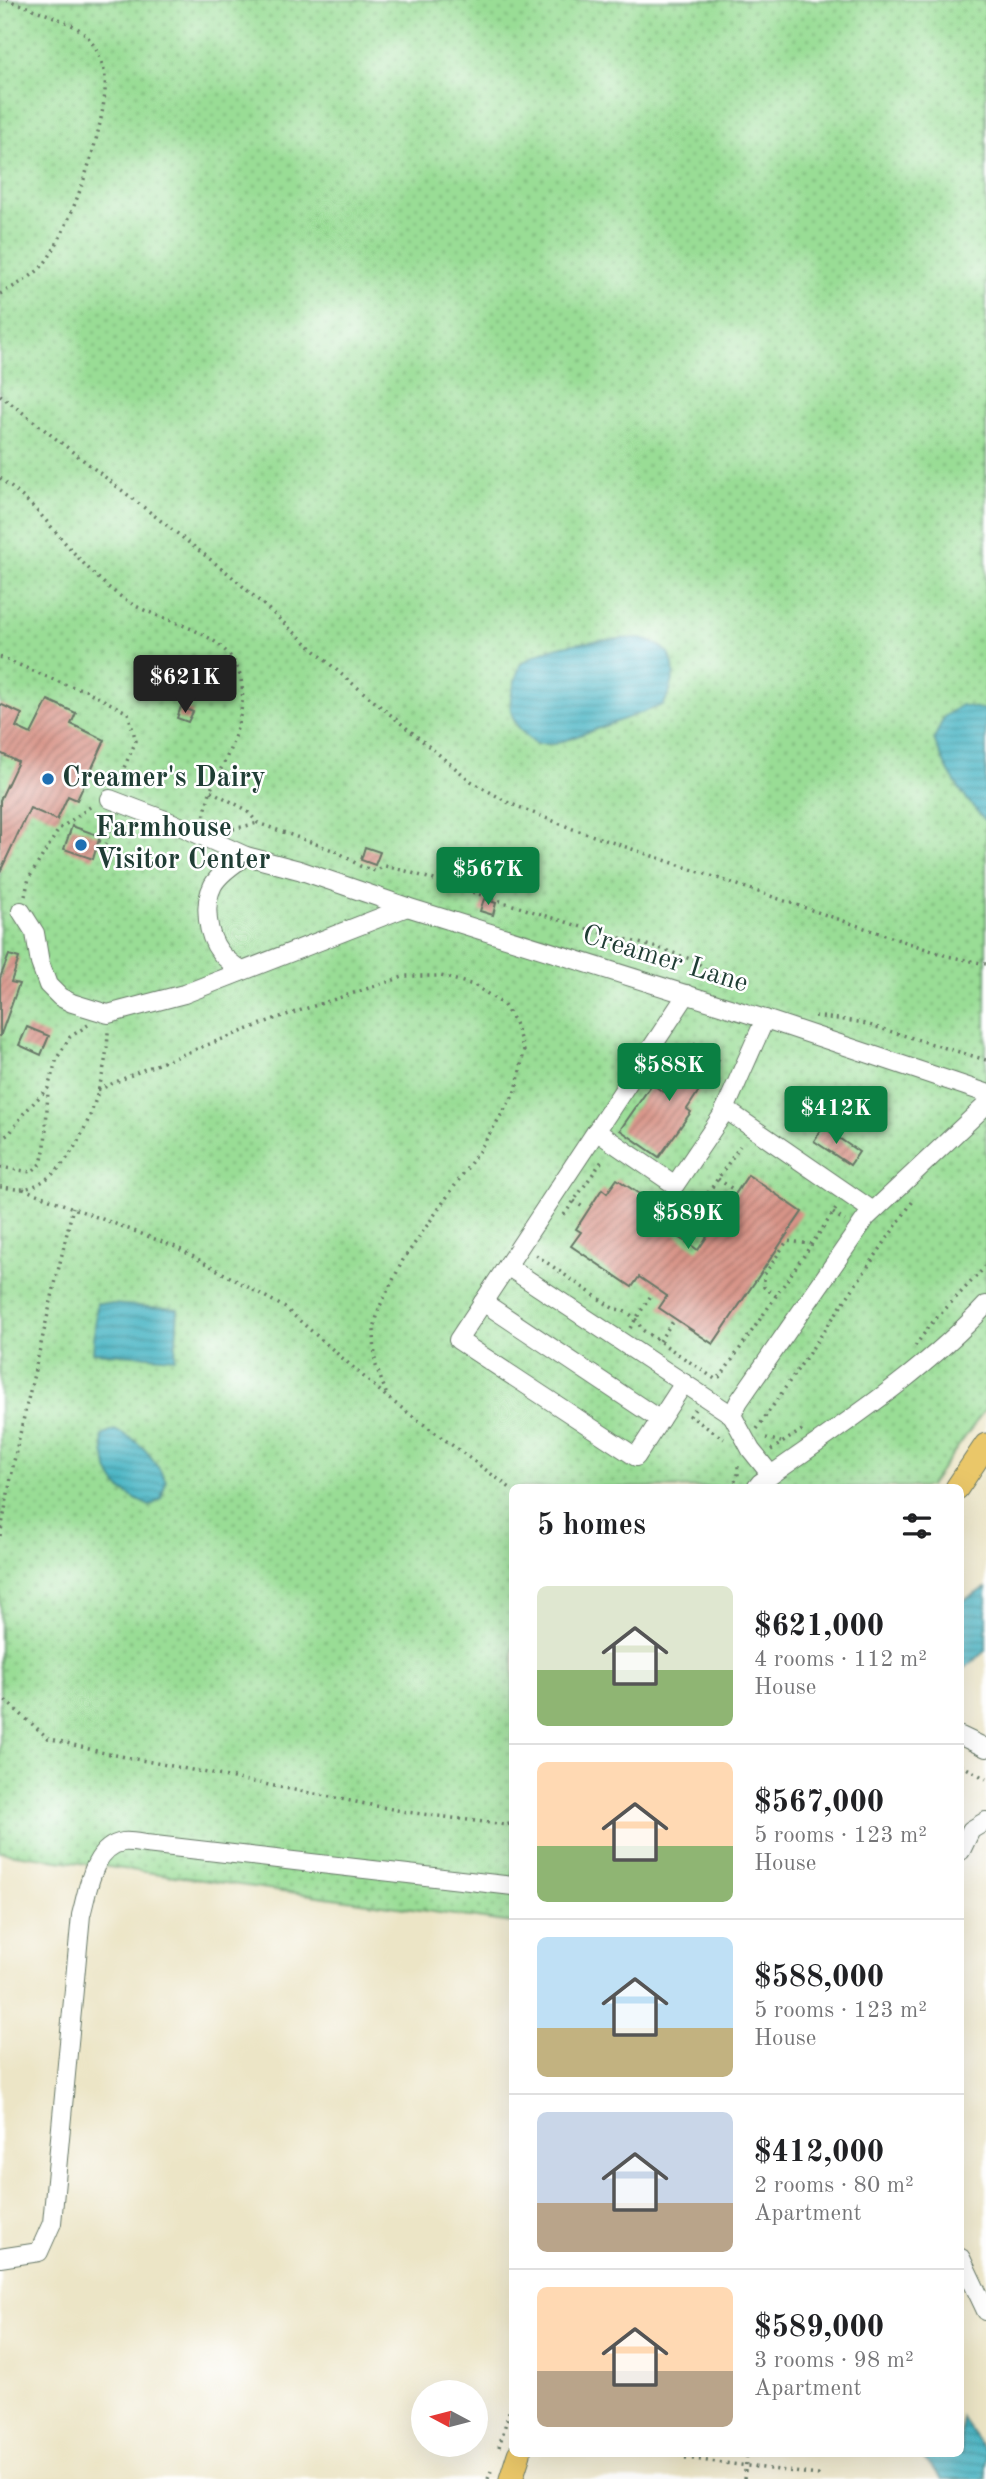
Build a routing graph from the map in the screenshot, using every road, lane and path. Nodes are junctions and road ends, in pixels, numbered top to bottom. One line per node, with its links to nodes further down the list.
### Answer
1 (7, 0): 2 (path)
2 (0, 294)
3 (0, 396): 13 (path)
4 (0, 478): 6 (path)
5 (0, 657): 7 (path)
6 (211, 791): 8 (path); 15 (path)
7 (115, 801): 8 (street, Creamer Lane); 9 (path); 12 (path)
8 (203, 837): 10 (street, Creamer Lane)
9 (99, 841)
10 (246, 856): 11 (street, Creamer Lane); 14 (street)
11 (407, 906): 14 (street); 16 (street, Creamer Lane)
12 (21, 911): 17 (street)
13 (986, 964)
14 (240, 970): 17 (street)
15 (724, 988)
16 (687, 994): 19 (street, Creamer Lane); 26 (street)
17 (108, 1014): 21 (path); 22 (path)
18 (806, 1014): 20 (path)
19 (765, 1018): 23 (street, Creamer Lane); 25 (street)
20 (986, 1059)
21 (48, 1088): 27 (path); 30 (path)
22 (98, 1090): 33 (path); 61 (path)
23 (986, 1093)
24 (986, 1105): 40 (street)
25 (725, 1109): 28 (street); 36 (street)
26 (596, 1131): 28 (street); 47 (street)
27 (0, 1140)
28 (614, 1144): 37 (path)
29 (740, 1146): 31 (path)
30 (0, 1167)
31 (718, 1179): 34 (path); 42 (path)
32 (0, 1187): 33 (path)
33 (23, 1189): 38 (path)
34 (734, 1190)
35 (920, 1190): 64 (path)
36 (847, 1193): 40 (street); 45 (path)
37 (574, 1201): 39 (path); 41 (path)
38 (73, 1207): 61 (path); 73 (path)
39 (584, 1208)
40 (873, 1211): 62 (street)
41 (558, 1223)
42 (687, 1224): 43 (path); 44 (path)
43 (679, 1235)
44 (702, 1235)
45 (811, 1244): 50 (path); 50 (path)
46 (543, 1245): 53 (path)
47 (507, 1266): 51 (street); 56 (street)
48 (986, 1266): 57 (path)
49 (652, 1294): 53 (path)
50 (776, 1296): 58 (path)
51 (483, 1302): 63 (street); 63 (street)
52 (986, 1305): 68 (street)
53 (636, 1319): 55 (path); 56 (path)
54 (674, 1320): 55 (path)
55 (659, 1341): 58 (path)
56 (622, 1342): 59 (street)
57 (910, 1354)
58 (715, 1378): 60 (path)
59 (684, 1383): 60 (street); 63 (street)
60 (704, 1396): 62 (street); 66 (path)
61 (388, 1398): 72 (path)
62 (732, 1415): 68 (street)
63 (660, 1420)
64 (804, 1429)
65 (986, 1445): 71 (main road)
66 (730, 1446)
67 (734, 1453): 69 (path)
68 (771, 1475): 70 (street)
69 (734, 1484)
70 (761, 1484)
71 (960, 1484)
72 (509, 1487)
73 (0, 1536)
74 (0, 1696): 80 (path)
75 (964, 1737): 76 (street)
76 (986, 1748)
77 (964, 1767): 78 (path)
78 (986, 1779)
79 (986, 1821): 81 (street)
80 (509, 1824)
81 (964, 1845)
82 (509, 1886): 83 (street)
83 (0, 2258)
84 (964, 2264): 85 (street)
85 (986, 2311)
86 (509, 2451): 90 (main road)
87 (747, 2457): 89 (path)
88 (685, 2458): 89 (path)
89 (746, 2465): 92 (path); 93 (path)
90 (501, 2474): 91 (path)
91 (488, 2479)
92 (744, 2479)
93 (821, 2479)

